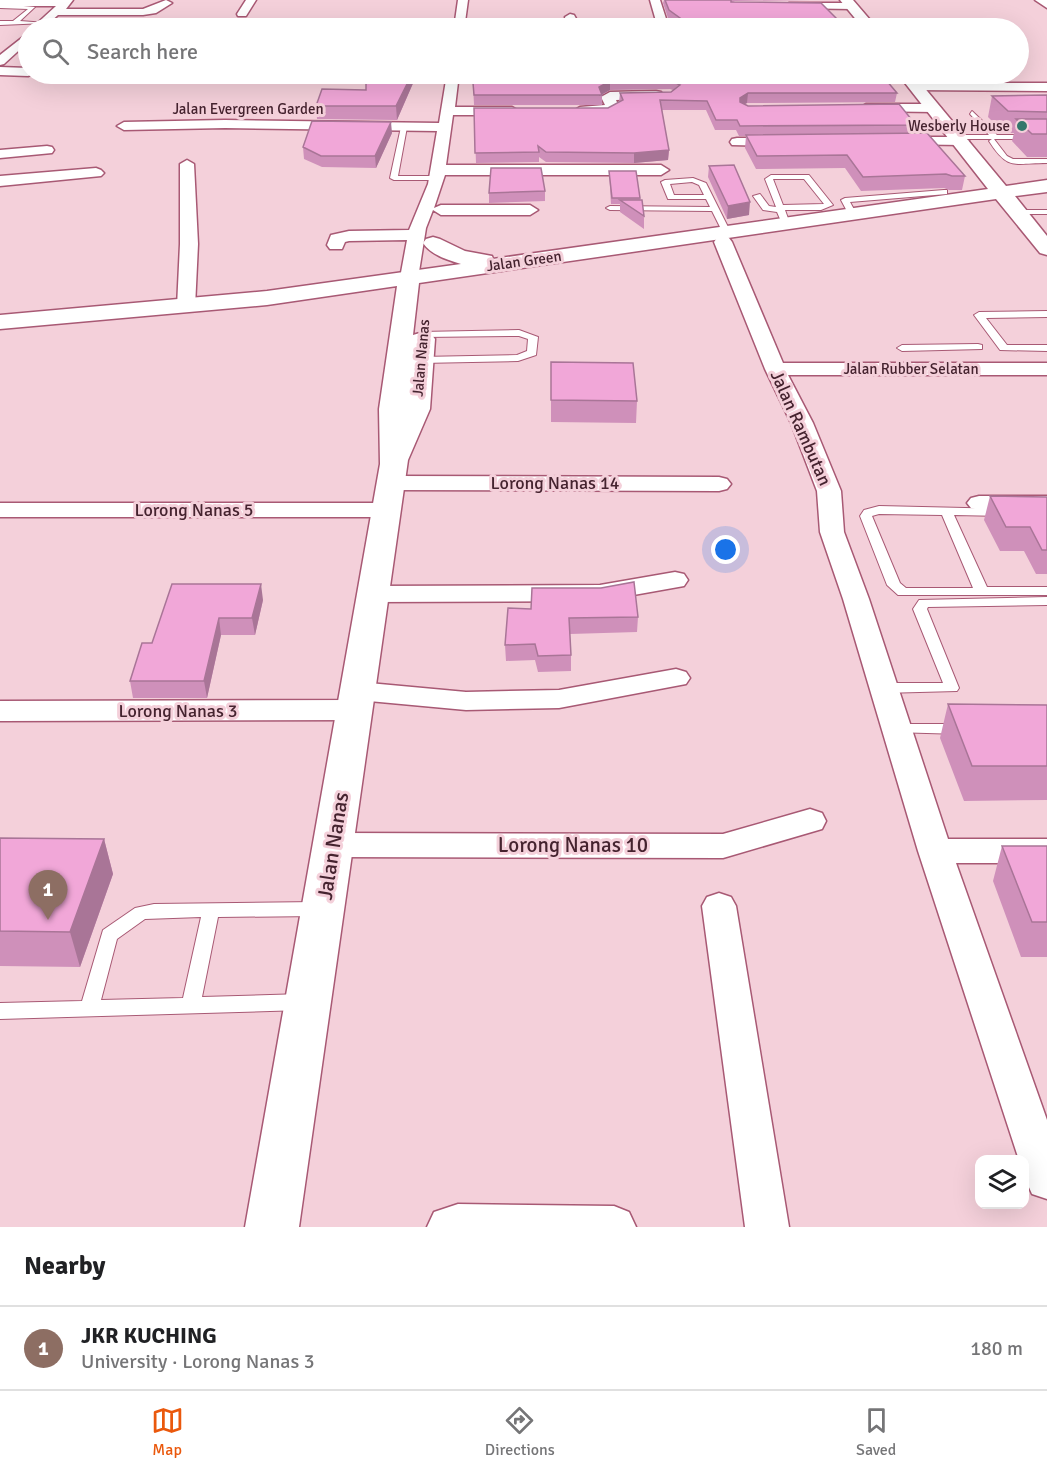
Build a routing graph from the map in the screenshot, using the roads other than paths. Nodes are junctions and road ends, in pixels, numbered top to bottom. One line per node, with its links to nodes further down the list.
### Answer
1 (251, 0): 12 (street)
2 (463, 0): 15 (street)
3 (655, 0): 16 (street)
4 (1040, 0): 9 (street)
5 (68, 1): 8 (street); 11 (street)
6 (167, 3): 11 (street)
7 (849, 3): 10 (street); 17 (main road)
8 (0, 5): 13 (lane)
9 (1047, 5)
10 (783, 6)
11 (56, 12): 14 (street)
12 (242, 14)
13 (20, 18)
14 (49, 18)
15 (460, 18)
16 (661, 18)
17 (862, 18)
18 (18, 20): 20 (lane)
19 (0, 23): 20 (lane)
20 (14, 23): 21 (lane)
21 (18, 23)
22 (18, 45): 23 (street)
23 (0, 61)
24 (0, 71): 25 (street)
25 (18, 72)
26 (454, 84): 33 (street)
27 (914, 84): 28 (main road)
28 (917, 87): 29 (street); 32 (main road)
29 (1047, 87)
30 (669, 95): 35 (street)
31 (852, 108): 32 (street)
32 (934, 108): 41 (main road)
33 (447, 111): 34 (street); 39 (street)
34 (529, 111)
35 (565, 111)
36 (972, 113): 42 (lane)
37 (124, 126): 38 (street, Jalan Evergreen Garden)
38 (404, 127): 39 (street, Jalan Evergreen Garden); 52 (lane)
39 (444, 127): 52 (street)
40 (1047, 138): 42 (lane)
41 (960, 139): 42 (lane); 43 (street); 59 (main road)
42 (994, 139): 48 (lane)
43 (879, 141)
44 (737, 142): 45 (street)
45 (796, 142)
46 (46, 150): 47 (street)
47 (0, 154)
48 (1047, 161)
49 (187, 164): 74 (street)
50 (662, 170): 52 (street)
51 (96, 173): 53 (street)
52 (437, 177): 62 (street); 69 (street)
53 (0, 181)
54 (1047, 186): 59 (main road, Jalan Green)
55 (944, 192): 66 (lane)
56 (1047, 195): 59 (main road, Jalan Green)
57 (757, 196): 65 (lane)
58 (708, 197): 58 (lane); 61 (lane)
59 (1008, 202): 64 (lane); 66 (main road, Jalan Green); 67 (main road, Jalan Green); 68 (main road)
60 (610, 208): 61 (lane)
61 (714, 209): 67 (lane)
62 (441, 210): 63 (street); 69 (street)
63 (530, 210)
64 (1047, 212)
65 (782, 214): 65 (lane); 66 (main road, Jalan Green); 67 (main road, Jalan Green)
66 (853, 215)
67 (725, 237): 71 (main road, Jalan Green); 72 (main road, Jalan Green); 83 (street, Jalan Rambutan)
68 (1043, 240)
69 (421, 241): 70 (street); 71 (main road); 72 (street); 73 (main road)
70 (336, 245)
71 (521, 261): 72 (main road, Jalan Green)
72 (418, 280): 73 (main road, Jalan Green); 77 (main road, Jalan Green); 78 (main road, Jalan Nanas); 87 (main road, Jalan Nanas)
73 (355, 286): 74 (main road, Jalan Green)
74 (186, 307): 76 (main road, Jalan Green)
75 (1047, 314): 82 (lane)
76 (0, 322)
77 (0, 332)
78 (443, 345): 78 (lane); 87 (main road, Jalan Nanas)
79 (978, 347): 81 (lane)
80 (902, 348): 81 (lane)
81 (957, 348): 84 (lane)
82 (1047, 348)
83 (775, 369): 84 (street, Jalan Rubber Selatan); 99 (street, Jalan Rambutan)
84 (973, 369): 85 (street, Jalan Rubber Selatan)
85 (1047, 369)
86 (720, 484): 87 (street, Lorong Nanas 14)
87 (391, 486): 90 (street, Lorong Nanas 5); 96 (main road, Jalan Nanas)
88 (978, 503): 89 (street)
89 (1047, 503)
90 (0, 510)
91 (946, 511): 92 (lane); 95 (lane); 95 (lane)
92 (1047, 512)
93 (675, 580): 96 (street)
94 (1047, 591): 95 (lane)
95 (982, 592)
96 (374, 594): 100 (main road, Jalan Nanas)
97 (1047, 601): 99 (lane)
98 (676, 678): 100 (street, Lorong Nanas 3)
99 (882, 688): 102 (street, Jalan Rambutan)
100 (357, 701): 101 (street, Lorong Nanas 3); 105 (main road, Jalan Nanas)
101 (0, 711)
102 (897, 729): 103 (lane); 106 (street, Jalan Rambutan)
103 (976, 729)
104 (810, 821): 105 (street, Lorong Nanas 10)
105 (333, 845): 109 (main road, Jalan Nanas)
106 (935, 851): 107 (street); 115 (street, Jalan Rambutan)
107 (1047, 852)
108 (718, 906): 119 (street)
109 (323, 909): 110 (lane); 111 (main road, Jalan Nanas)
110 (211, 910): 112 (lane); 113 (lane)
111 (309, 1002): 112 (lane); 116 (main road, Jalan Nanas)
112 (191, 1006): 113 (lane)
113 (89, 1009): 114 (lane)
114 (0, 1011)
115 (1047, 1180)
116 (272, 1227)
117 (449, 1227): 118 (street)
118 (614, 1227)
119 (767, 1227)

